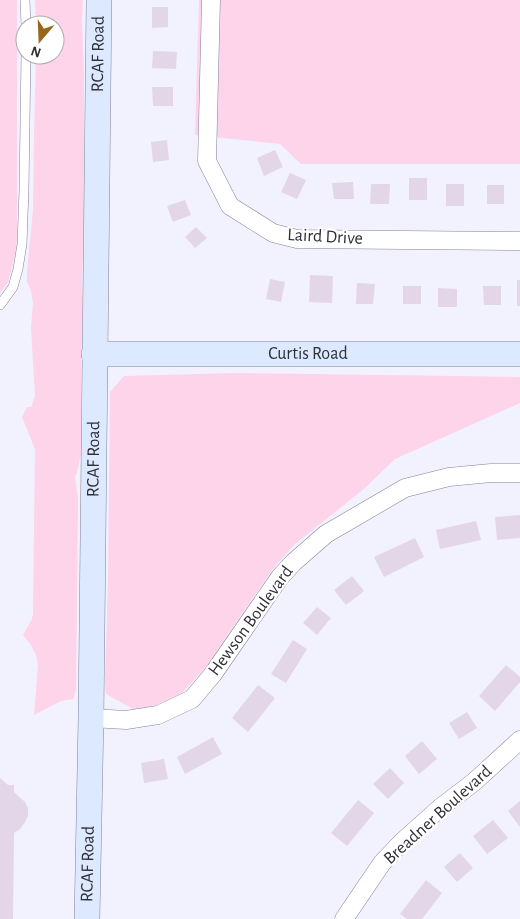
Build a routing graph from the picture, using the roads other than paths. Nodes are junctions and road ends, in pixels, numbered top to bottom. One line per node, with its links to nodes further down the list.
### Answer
1 (25, 0): 4 (lane)
2 (99, 0): 8 (main road, RCAF Road)
3 (211, 0): 6 (street, Laird Drive)
4 (26, 15)
5 (26, 65): 7 (lane)
6 (520, 241)
7 (0, 305)
8 (94, 354): 9 (main road, Curtis Road); 11 (main road, RCAF Road)
9 (520, 354)
10 (520, 473): 11 (street, Hewson Boulevard)
11 (91, 718): 13 (main road, RCAF Road)
12 (520, 740): 14 (street, Breadner Boulevard)
13 (87, 919)
14 (344, 919)

